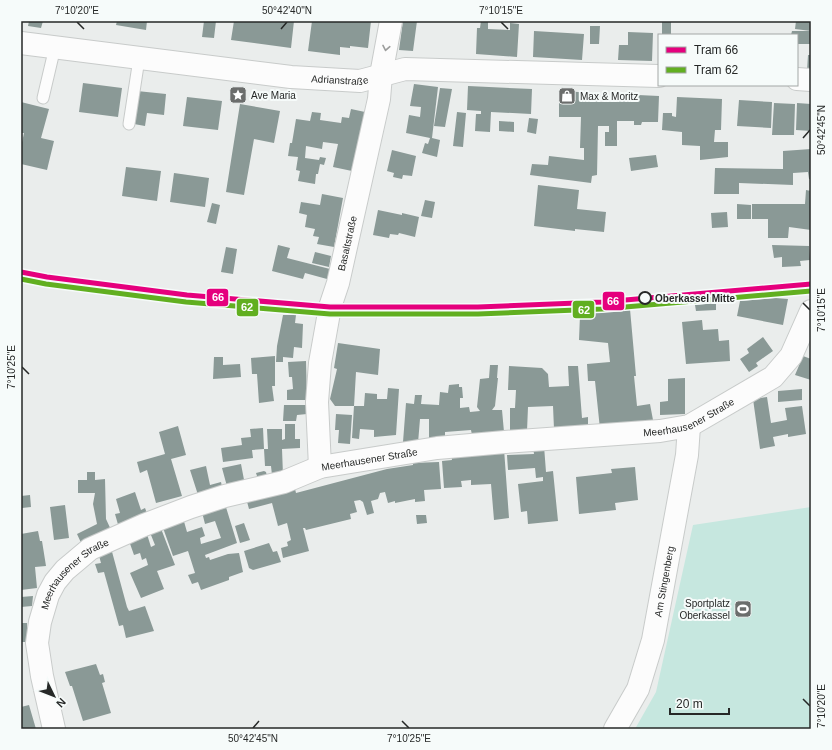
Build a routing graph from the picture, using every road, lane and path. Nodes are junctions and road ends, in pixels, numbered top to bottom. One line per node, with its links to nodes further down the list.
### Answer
1 (391, 21): 5 (street, Basaltstraße, one-way to 5)
2 (21, 43): 3 (street, Adrianstraße)
3 (54, 47): 4 (street, Adrianstraße); 9 (lane)
4 (139, 59): 5 (street, Adrianstraße); 10 (lane)
5 (381, 75): 6 (street, Adrianstraße); 13 (street, Basaltstraße)
6 (658, 76)
7 (798, 80): 8 (street)
8 (811, 80)
9 (43, 98)
10 (130, 124)
11 (811, 311): 12 (street, Meerhausener Straße)
12 (689, 426): 13 (street, Meerhausener Straße); 15 (street, Am Stingenberg)
13 (320, 467): 14 (street, Meerhausener Straße)
14 (54, 729)
15 (615, 729)

